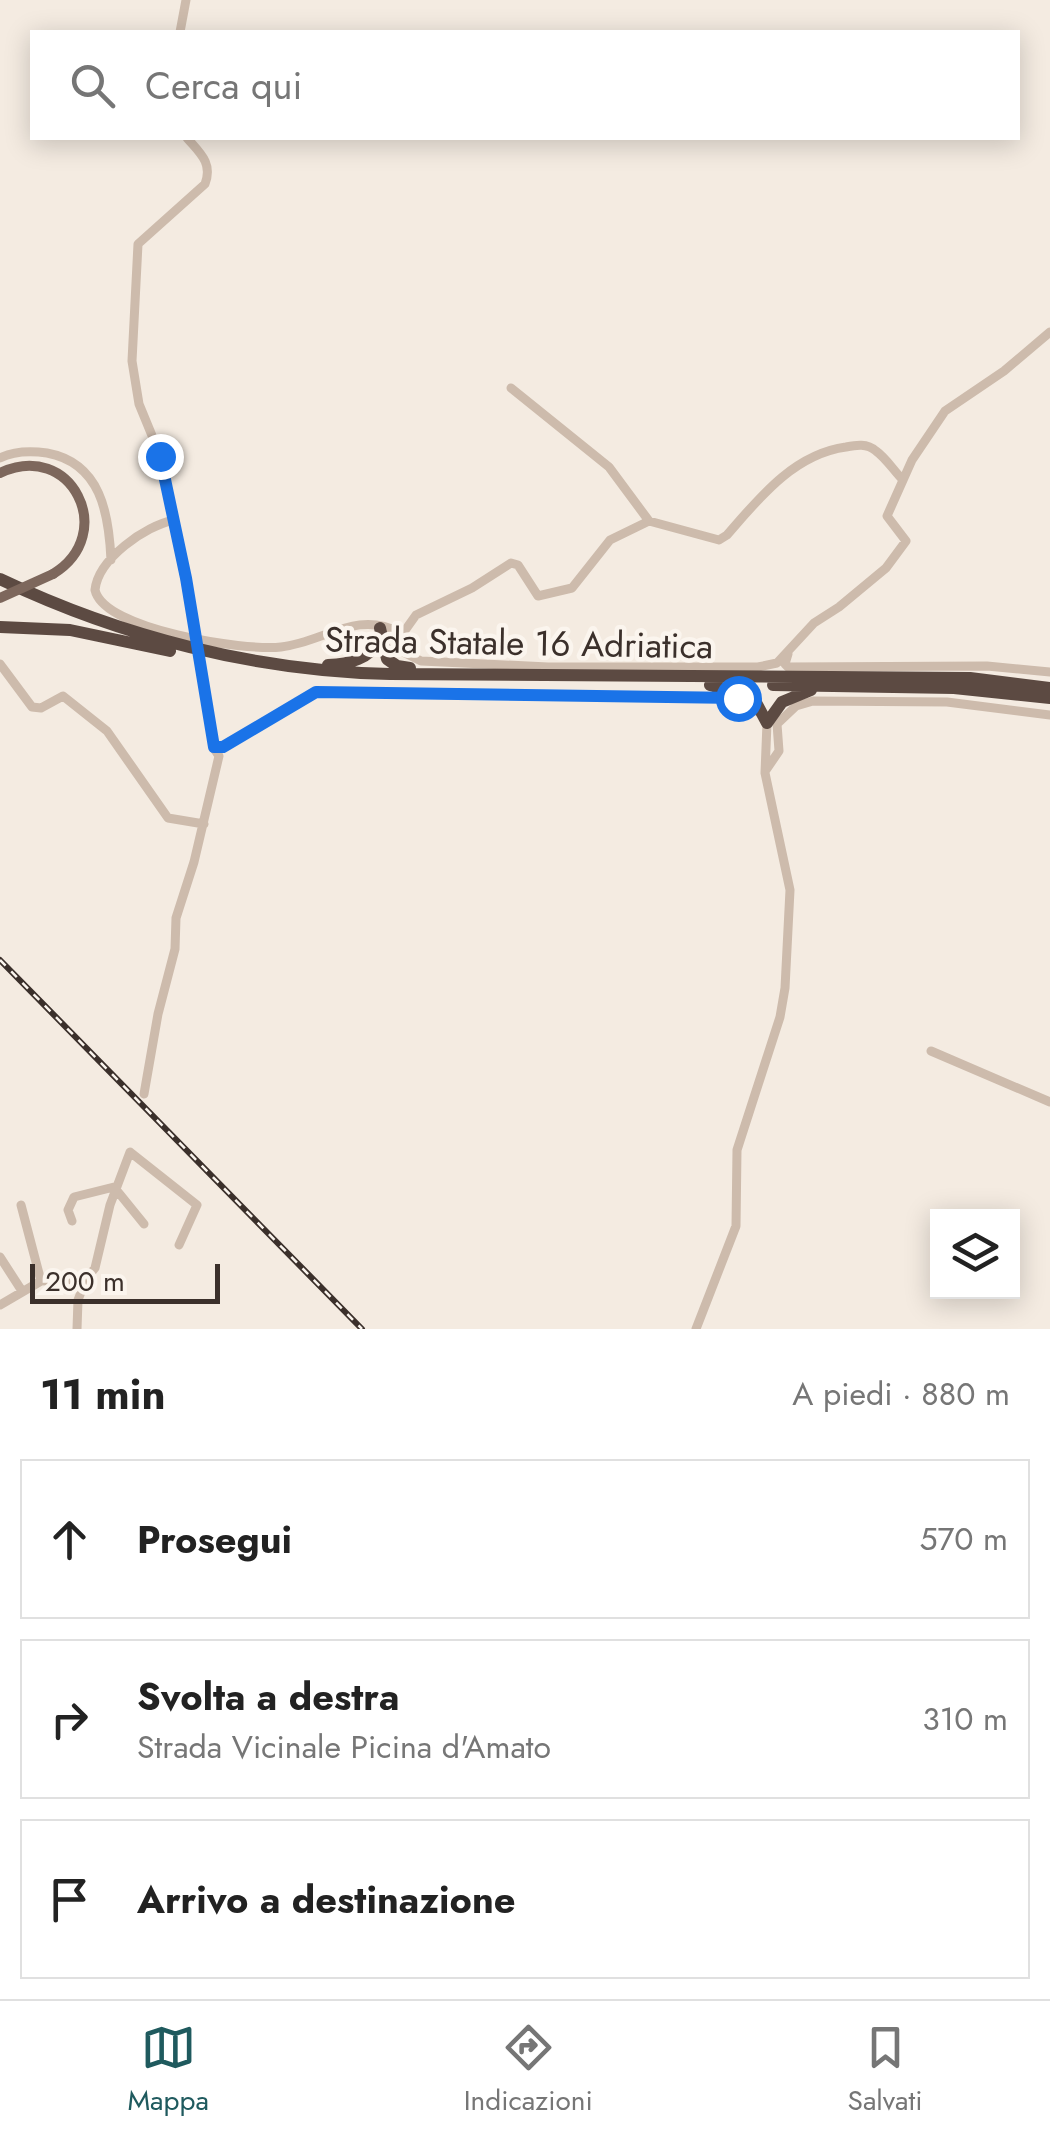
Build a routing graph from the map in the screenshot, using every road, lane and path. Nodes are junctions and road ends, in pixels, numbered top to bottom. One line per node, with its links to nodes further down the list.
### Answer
1 (186, 0): 2 (street)
2 (180, 30)
3 (190, 140): 9 (street)
4 (1050, 332): 8 (street)
5 (511, 388): 10 (street)
6 (0, 458): 11 (street)
7 (0, 473): 15 (main road, bridge)
8 (903, 480): 10 (street); 21 (street)
9 (174, 520): 11 (street); 33 (street, bridge)
10 (649, 521): 19 (street)
11 (111, 560): 18 (street)
12 (0, 570): 16 (highway)
13 (0, 578): 16 (highway, Strada Statale 16 Adriatica)
14 (0, 588): 20 (highway, Strada Statale 16 Adriatica)
15 (0, 598)
16 (80, 613): 23 (highway, Strada Statale 16 Adriatica)
17 (0, 627): 20 (highway)
18 (380, 634): 19 (street); 23 (highway); 25 (highway)
19 (401, 636): 21 (street)
20 (173, 651): 26 (highway, Strada Statale 16 Adriatica)
21 (789, 652): 24 (street)
22 (0, 664): 35 (street)
23 (290, 667): 25 (highway, Strada Statale 16 Adriatica)
24 (1050, 672)
25 (472, 675): 28 (highway, Strada Statale 16 Adriatica)
26 (710, 685): 27 (highway, Strada Statale 16 Adriatica); 31 (highway)
27 (826, 686): 29 (highway, Strada Statale 16 Adriatica); 31 (highway)
28 (1050, 688)
29 (1050, 698)
30 (1050, 715): 34 (street)
31 (767, 723): 32 (street)
32 (765, 739): 33 (street); 34 (street)
33 (214, 747): 35 (street)
34 (765, 772): 50 (street)
35 (204, 824): 37 (street)
36 (931, 1051): 38 (street)
37 (144, 1094)
38 (1050, 1102)
39 (116, 1190): 41 (street); 42 (street); 43 (street); 45 (street)
40 (22, 1205): 46 (street)
41 (72, 1222)
42 (144, 1224)
43 (179, 1245)
44 (0, 1257): 47 (street)
45 (86, 1279): 46 (street); 49 (street)
46 (41, 1281): 47 (street)
47 (22, 1291): 48 (street)
48 (0, 1305)
49 (78, 1329)
50 (696, 1329)

